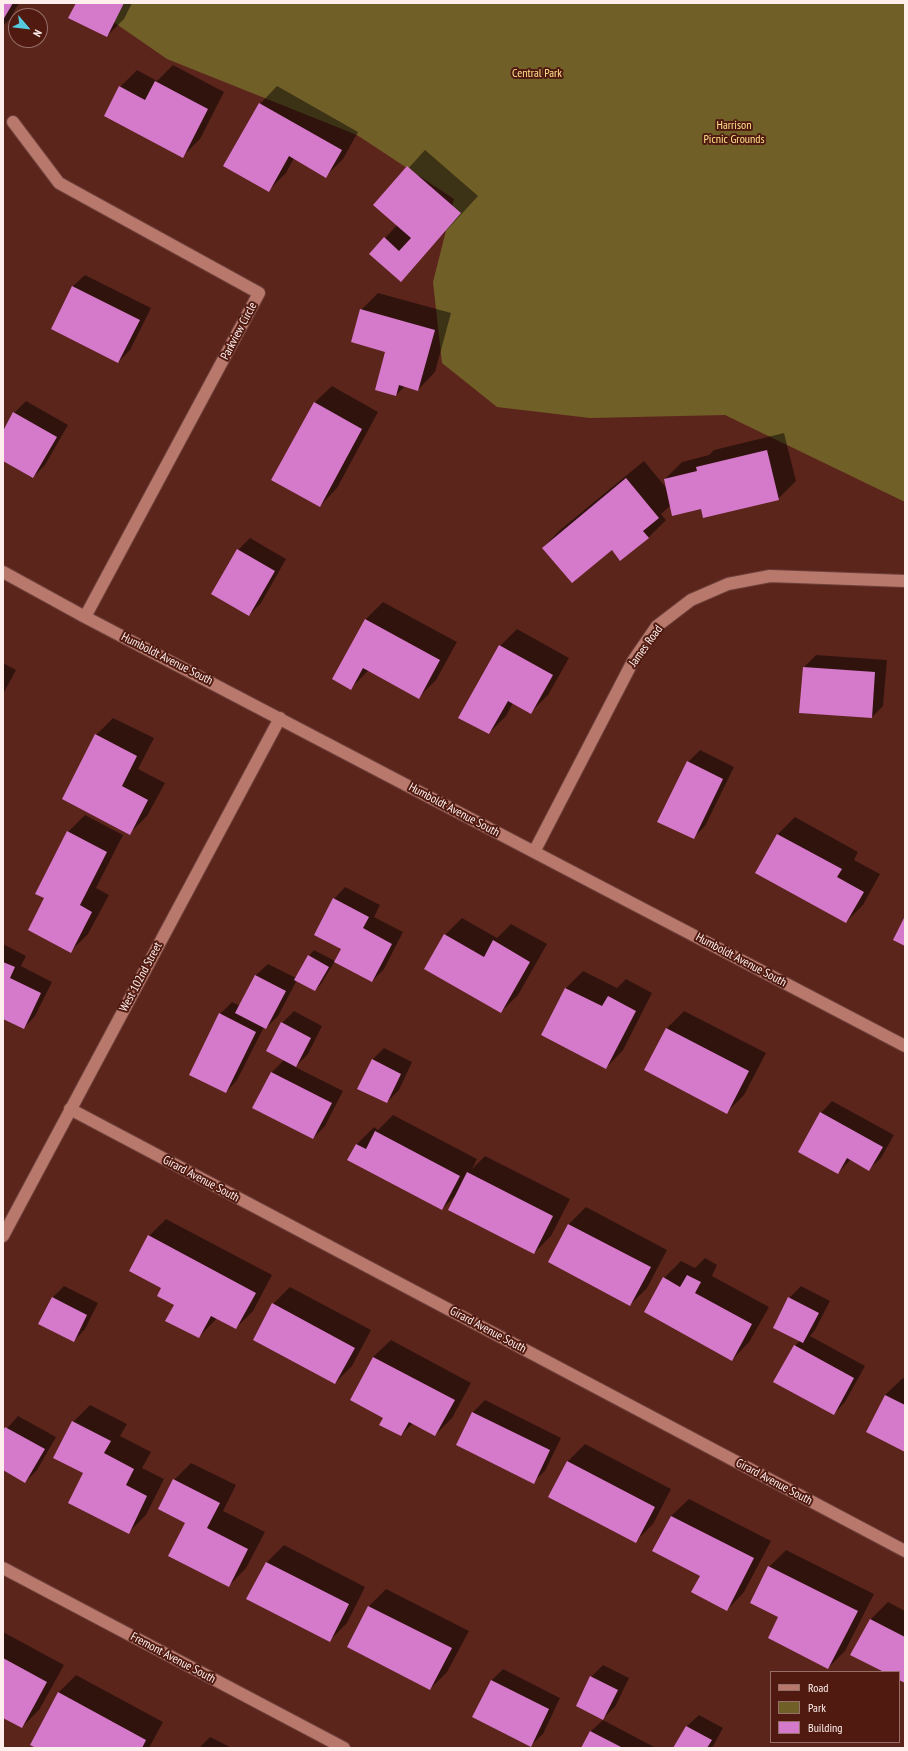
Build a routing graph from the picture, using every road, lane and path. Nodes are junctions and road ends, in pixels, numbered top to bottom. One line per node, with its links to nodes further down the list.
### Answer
1 (13, 122): 4 (street, Parkview Circle)
2 (3, 572): 4 (street, Humboldt Avenue South)
3 (905, 581): 6 (street, James Road)
4 (85, 617): 5 (street, Humboldt Avenue South)
5 (280, 718): 6 (street, Humboldt Avenue South); 8 (street, West 102nd Street)
6 (534, 852): 7 (street, Humboldt Avenue South)
7 (905, 1046)
8 (70, 1109): 9 (street, West 102nd Street); 10 (street, Girard Avenue South)
9 (3, 1236)
10 (905, 1551)
11 (3, 1568): 12 (street, Fremont Avenue South)
12 (344, 1748)

